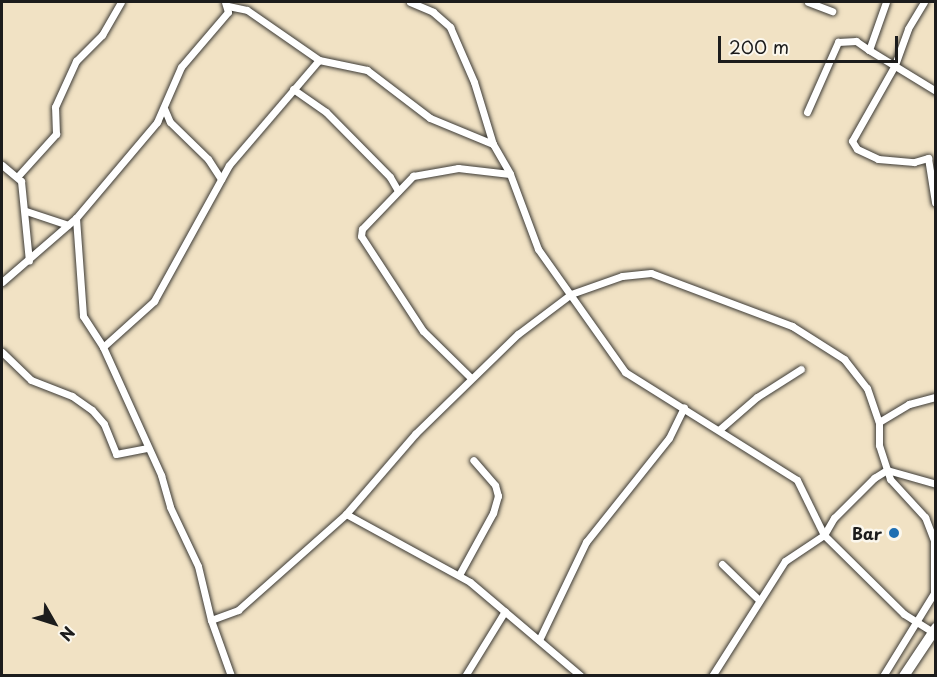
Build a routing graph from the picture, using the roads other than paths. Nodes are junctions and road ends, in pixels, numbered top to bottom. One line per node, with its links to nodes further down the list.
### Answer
1 (122, 2): 18 (street)
2 (410, 2): 15 (street)
3 (808, 2): 7 (street)
4 (886, 2): 8 (street)
5 (924, 2): 10 (street)
6 (227, 4): 9 (street); 13 (street)
7 (832, 11)
8 (869, 50): 10 (street); 14 (street)
9 (318, 60): 11 (street); 15 (street)
10 (896, 65): 12 (street); 21 (street)
11 (293, 89): 19 (street); 20 (street)
12 (936, 91)
13 (164, 108): 19 (street); 23 (street)
14 (807, 112)
15 (493, 144): 17 (street)
16 (2, 165): 18 (street)
17 (510, 174): 20 (street); 27 (street)
18 (18, 176): 22 (street)
19 (220, 179): 28 (street)
20 (398, 191): 31 (street)
21 (935, 202)
22 (26, 211): 24 (street); 25 (street)
23 (76, 218): 24 (street); 28 (street)
24 (68, 225): 25 (street)
25 (29, 261): 26 (street)
26 (2, 282)
27 (571, 294): 31 (street); 33 (street); 34 (street)
28 (103, 347): 36 (street)
29 (2, 352): 36 (street)
30 (801, 369): 35 (street)
31 (471, 378): 40 (street)
32 (936, 397): 34 (street)
33 (684, 407): 35 (street); 49 (street)
34 (879, 422): 38 (street)
35 (720, 429): 41 (street)
36 (146, 448): 46 (street)
37 (473, 460): 43 (street)
38 (887, 470): 39 (street); 41 (street); 47 (street)
39 (936, 484)
40 (346, 514): 43 (street); 46 (street)
41 (824, 535): 44 (street); 47 (street)
42 (722, 564): 44 (street)
43 (459, 575): 45 (street)
44 (759, 600): 53 (street)
45 (505, 611): 49 (street); 51 (street)
46 (211, 620): 50 (street)
47 (916, 622): 48 (street); 54 (street)
48 (934, 630): 55 (highway)
49 (539, 640): 52 (street)
50 (231, 675)
51 (465, 675)
52 (581, 675)
53 (712, 675)
54 (883, 675)
55 (904, 675)

